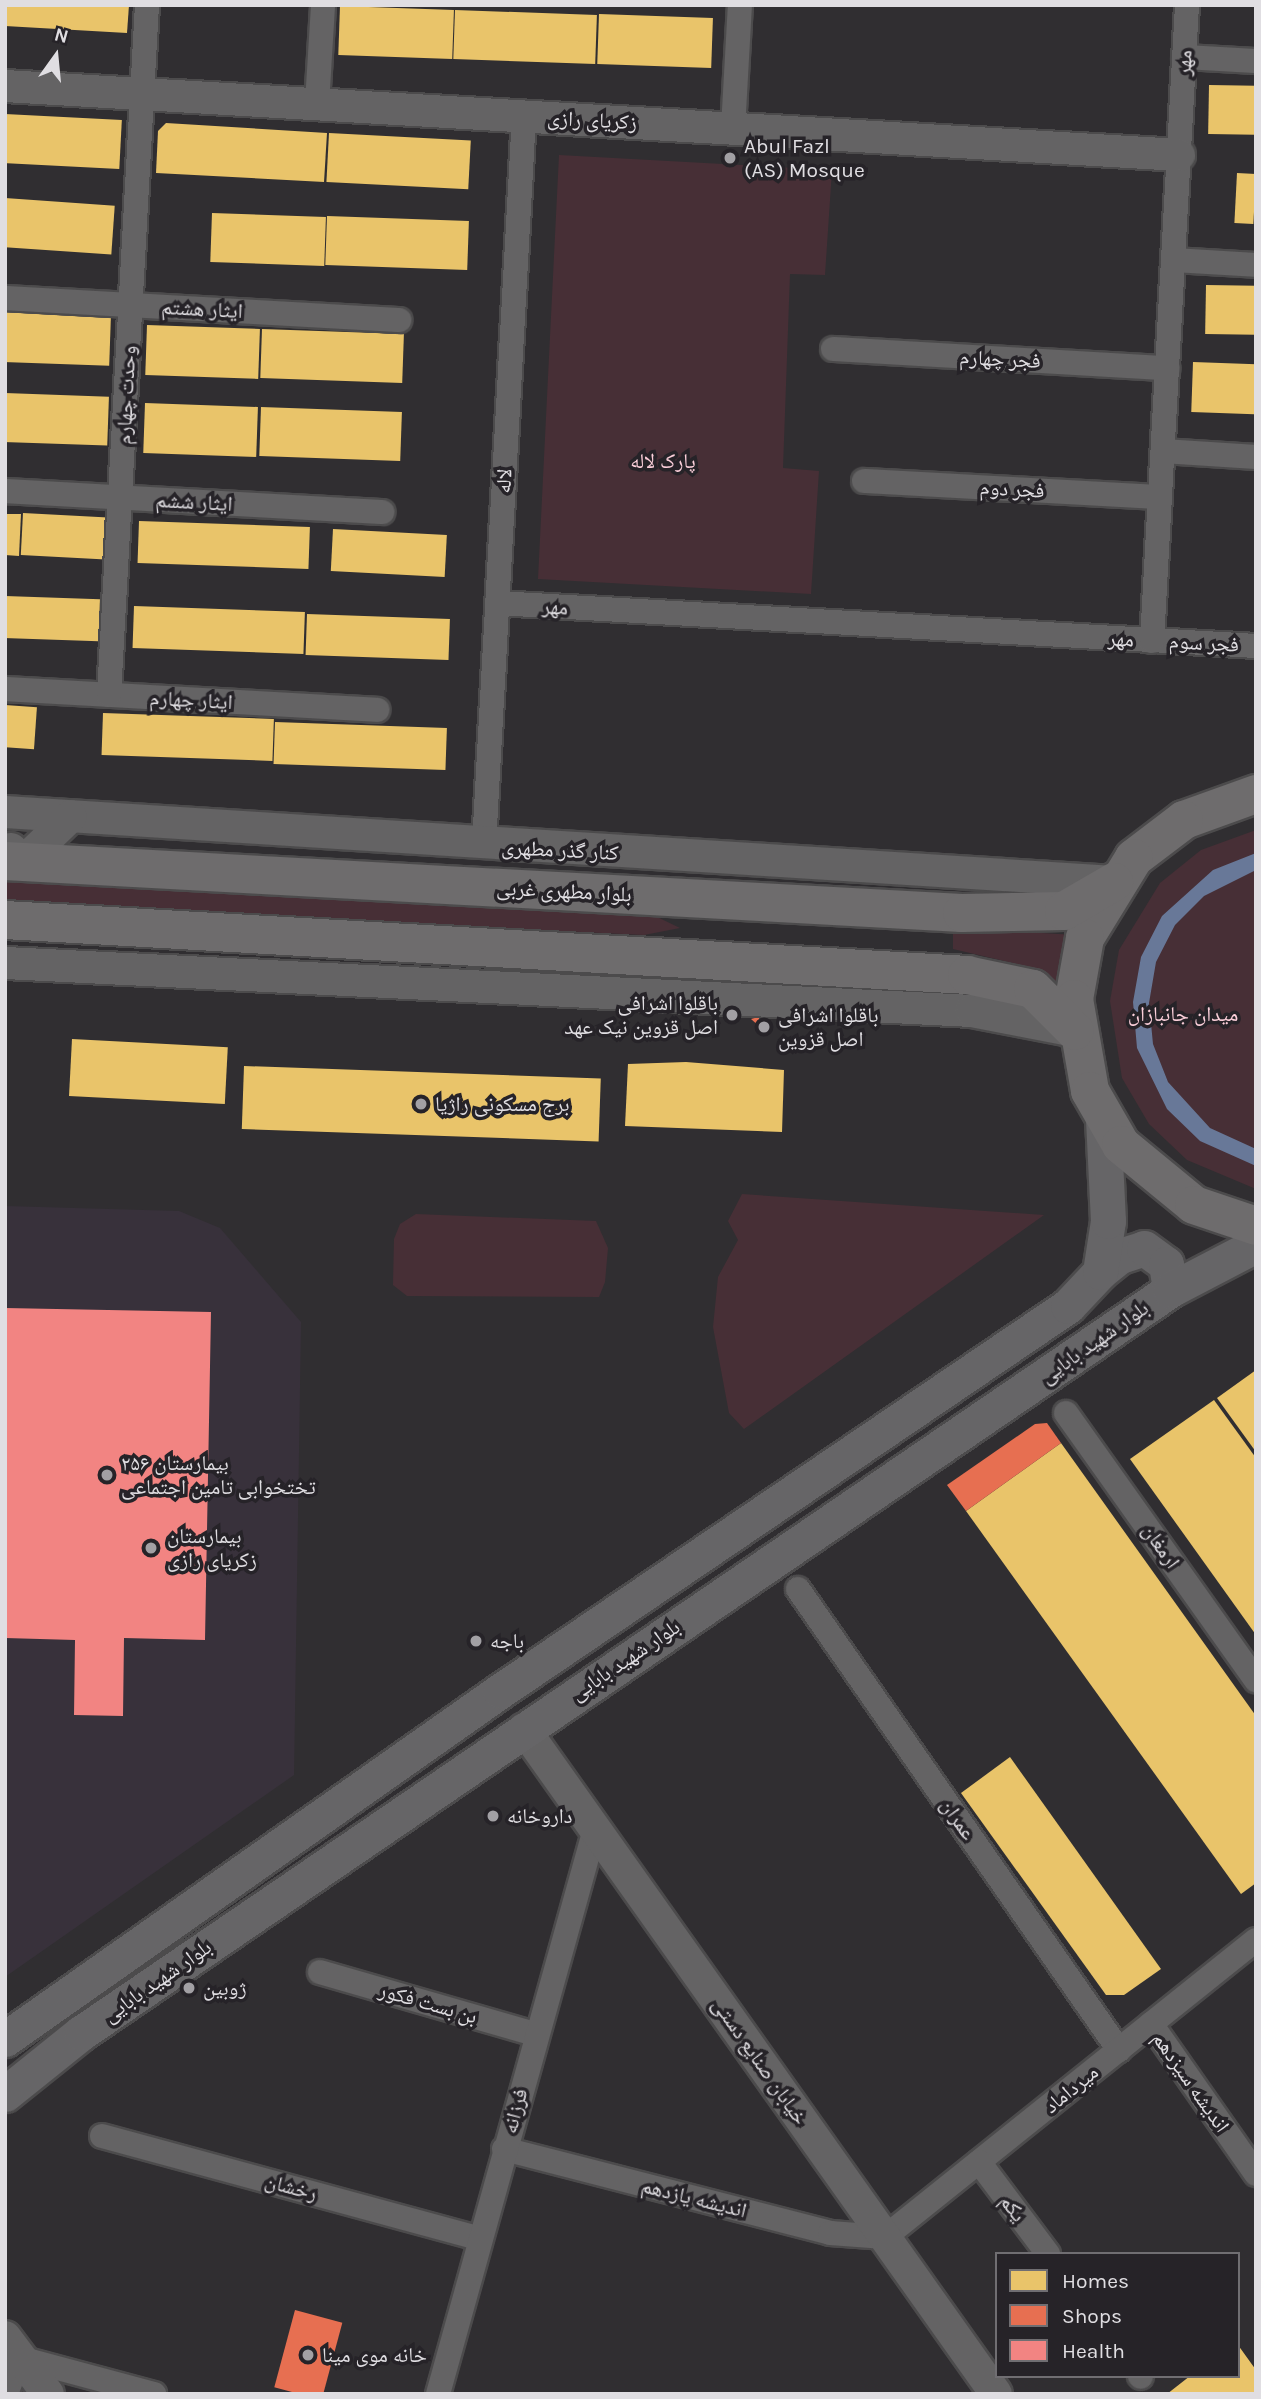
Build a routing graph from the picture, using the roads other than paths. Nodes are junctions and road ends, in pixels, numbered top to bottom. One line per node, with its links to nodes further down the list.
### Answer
1 (147, 5): 8 (street, وحدت چهارم)
2 (323, 5): 9 (street)
3 (740, 5): 11 (street)
4 (1187, 5): 5 (street, مهر)
5 (1184, 57): 6 (street); 12 (street, مهر)
6 (1256, 61)
7 (5, 86): 8 (street, زکریای رازی)
8 (142, 94): 9 (street, زکریای رازی); 16 (street, وحدت چهارم)
9 (317, 104): 10 (street, زکریای رازی)
10 (524, 117): 11 (street, زکریای رازی); 27 (street, لاله)
11 (733, 129): 12 (street, زکریای رازی)
12 (1179, 155): 13 (street, مهر)
13 (1173, 260): 14 (street); 19 (street, مهر)
14 (1256, 265)
15 (5, 298): 16 (street, ایثار هشتم)
16 (131, 305): 17 (street, ایثار هشتم); 25 (street, وحدت چهارم)
17 (399, 320)
18 (833, 349): 19 (street, فجر چهارم)
19 (1167, 368): 20 (street, مهر)
20 (1163, 451): 21 (street); 24 (street, مهر)
21 (1256, 457)
22 (864, 481): 24 (street, فجر دوم)
23 (5, 491): 25 (street, ایثار ششم)
24 (1160, 497): 28 (street, مهر)
25 (120, 498): 26 (street, ایثار ششم); 31 (street, وحدت چهارم)
26 (382, 512)
27 (497, 603): 28 (street, مهر); 36 (street, لاله)
28 (1152, 640): 29 (street, فجر سوم)
29 (1256, 646)
30 (5, 689): 31 (street, ایثار چهارم)
31 (109, 695): 32 (street, ایثار چهارم)
32 (377, 710)
33 (1256, 794): 38 (main road)
34 (5, 812): 35 (street, کنار گذر مطهری)
35 (71, 816): 36 (street, کنار گذر مطهری); 37 (street)
36 (484, 845): 38 (street, کنار گذر مطهری)
37 (11, 855): 39 (main road, بلوار مطهری غربی)
38 (1114, 882): 39 (main road, بلوار مطهری غربی); 43 (main road)
39 (896, 909): 42 (main road)
40 (5, 920): 42 (main road)
41 (5, 963): 43 (street)
42 (892, 969): 43 (main road)
43 (1075, 1031): 44 (main road)
44 (1104, 1120): 45 (main road); 47 (main road)
45 (1256, 1226)
46 (1256, 1245): 48 (main road, بلوار شهید بابایی)
47 (1100, 1272): 48 (main road, بلوار شهید بابایی); 58 (main road, بلوار شهید بابایی)
48 (1170, 1290): 52 (main road, بلوار شهید بابایی)
49 (1066, 1413): 51 (street, ارمغان)
50 (798, 1588): 59 (street, عمران)
51 (1256, 1680)
52 (524, 1728): 53 (street, خیابان صنایع دستی); 60 (main road, بلوار شهید بابایی)
53 (596, 1829): 57 (street, فرزانه); 65 (street, خیابان صنایع دستی)
54 (1256, 1940): 56 (street, میرداماد)
55 (320, 1972): 57 (street, بن بست فكور)
56 (1151, 2024): 59 (street, میرداماد); 64 (street, اندیشه سیزدهم)
57 (536, 2034): 62 (street, فرزانه)
58 (5, 2039)
59 (1119, 2050): 63 (street, میرداماد)
60 (5, 2094)
61 (102, 2136): 66 (street, رخشان)
62 (504, 2150): 65 (street, اندیشه یازدهم); 66 (street, فرزانه)
63 (979, 2162): 65 (street, میرداماد); 67 (street, یکم)
64 (1256, 2174)
65 (885, 2237): 73 (street, خیابان صنایع دستی)
66 (480, 2239): 72 (street, فرزانه)
67 (1046, 2252)
68 (13, 2347): 69 (street); 70 (street); 71 (street)
69 (6, 2394)
70 (48, 2394)
71 (154, 2394)
72 (438, 2394)
73 (996, 2394)

